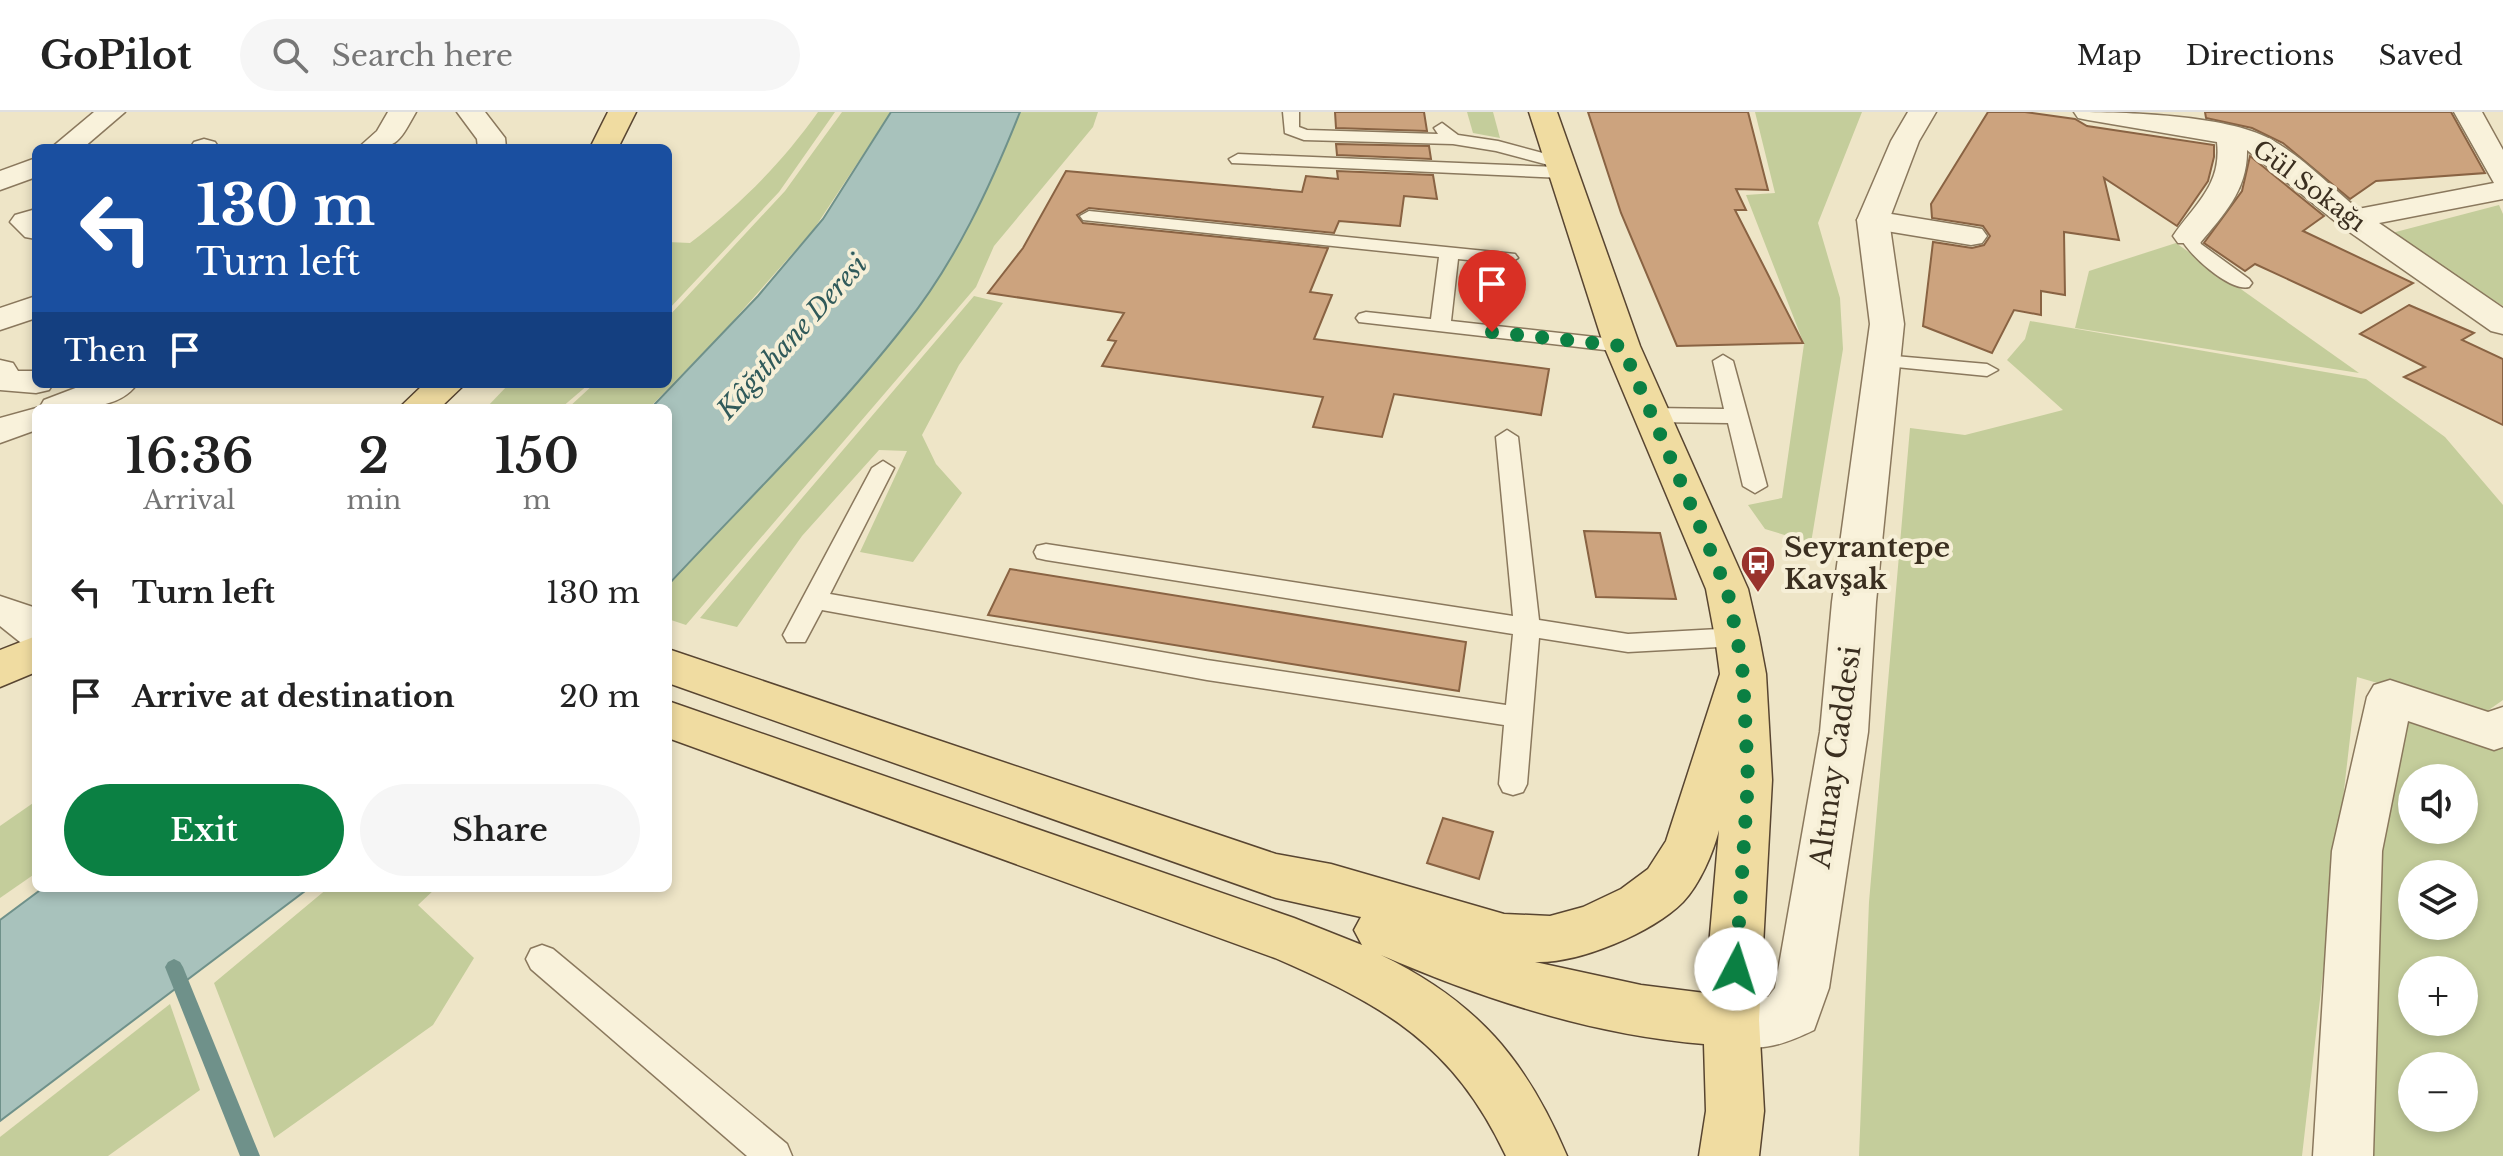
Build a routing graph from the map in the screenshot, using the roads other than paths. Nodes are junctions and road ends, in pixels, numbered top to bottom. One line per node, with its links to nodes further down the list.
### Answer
1 (111, 112): 12 (street)
2 (402, 112): 13 (street)
3 (471, 112): 14 (street)
4 (622, 112): 15 (main road)
5 (1291, 112): 17 (lane)
6 (1543, 112): 17 (main road)
7 (1922, 112): 24 (street, Altınay Caddesi)
8 (2088, 112): 10 (street, Gül Sokağı)
9 (2468, 112): 19 (street)
10 (2192, 120): 11 (street, Gül Sokağı)
11 (2231, 136): 23 (street, Gül Sokağı); 26 (street)
12 (70, 144)
13 (377, 144)
14 (492, 144)
15 (606, 144)
16 (1238, 159): 17 (lane)
17 (1561, 168): 35 (main road)
18 (32, 169): 20 (street)
19 (2503, 176)
20 (0, 181)
21 (2503, 190): 23 (street)
22 (1089, 216): 27 (lane)
23 (2352, 219): 33 (street, Gül Sokağı)
24 (1873, 220): 25 (street); 37 (street, Altınay Caddesi)
25 (1971, 236)
26 (2189, 236): 29 (lane)
27 (1449, 252): 28 (lane); 34 (lane)
28 (1508, 258)
29 (2242, 283)
30 (32, 308): 32 (street)
31 (1366, 318): 34 (lane)
32 (0, 320)
33 (2503, 324)
34 (1440, 326): 35 (lane)
35 (1622, 346): 45 (main road)
36 (1723, 361): 46 (lane)
37 (1883, 361): 38 (lane); 70 (street, Altınay Caddesi)
38 (1987, 370)
39 (0, 371): 40 (street)
40 (32, 382)
41 (109, 388): 43 (street)
42 (442, 388): 44 (main road)
43 (67, 404)
44 (422, 404)
45 (1652, 415): 46 (lane); 59 (main road)
46 (1737, 416): 51 (lane)
47 (32, 419): 48 (street)
48 (0, 431)
49 (1507, 437): 55 (lane)
50 (883, 468): 53 (lane)
51 (1755, 486)
52 (1046, 552): 55 (lane)
53 (815, 600): 57 (lane); 64 (lane)
54 (0, 611): 56 (street)
55 (1527, 625): 59 (lane); 64 (lane)
56 (32, 628)
57 (796, 635)
58 (32, 654): 61 (main road)
59 (1740, 655): 68 (main road); 70 (main road)
60 (672, 667): 68 (main road)
61 (0, 670)
62 (32, 685): 63 (main road)
63 (0, 698)
64 (1519, 717): 67 (lane)
65 (672, 720): 72 (main road)
66 (2503, 725): 74 (street)
67 (1513, 784)
68 (1276, 876): 70 (main road)
69 (542, 959): 71 (lane)
70 (1731, 1020): 73 (main road)
71 (774, 1156)
72 (1537, 1156)
73 (1729, 1156)
74 (2343, 1156)

